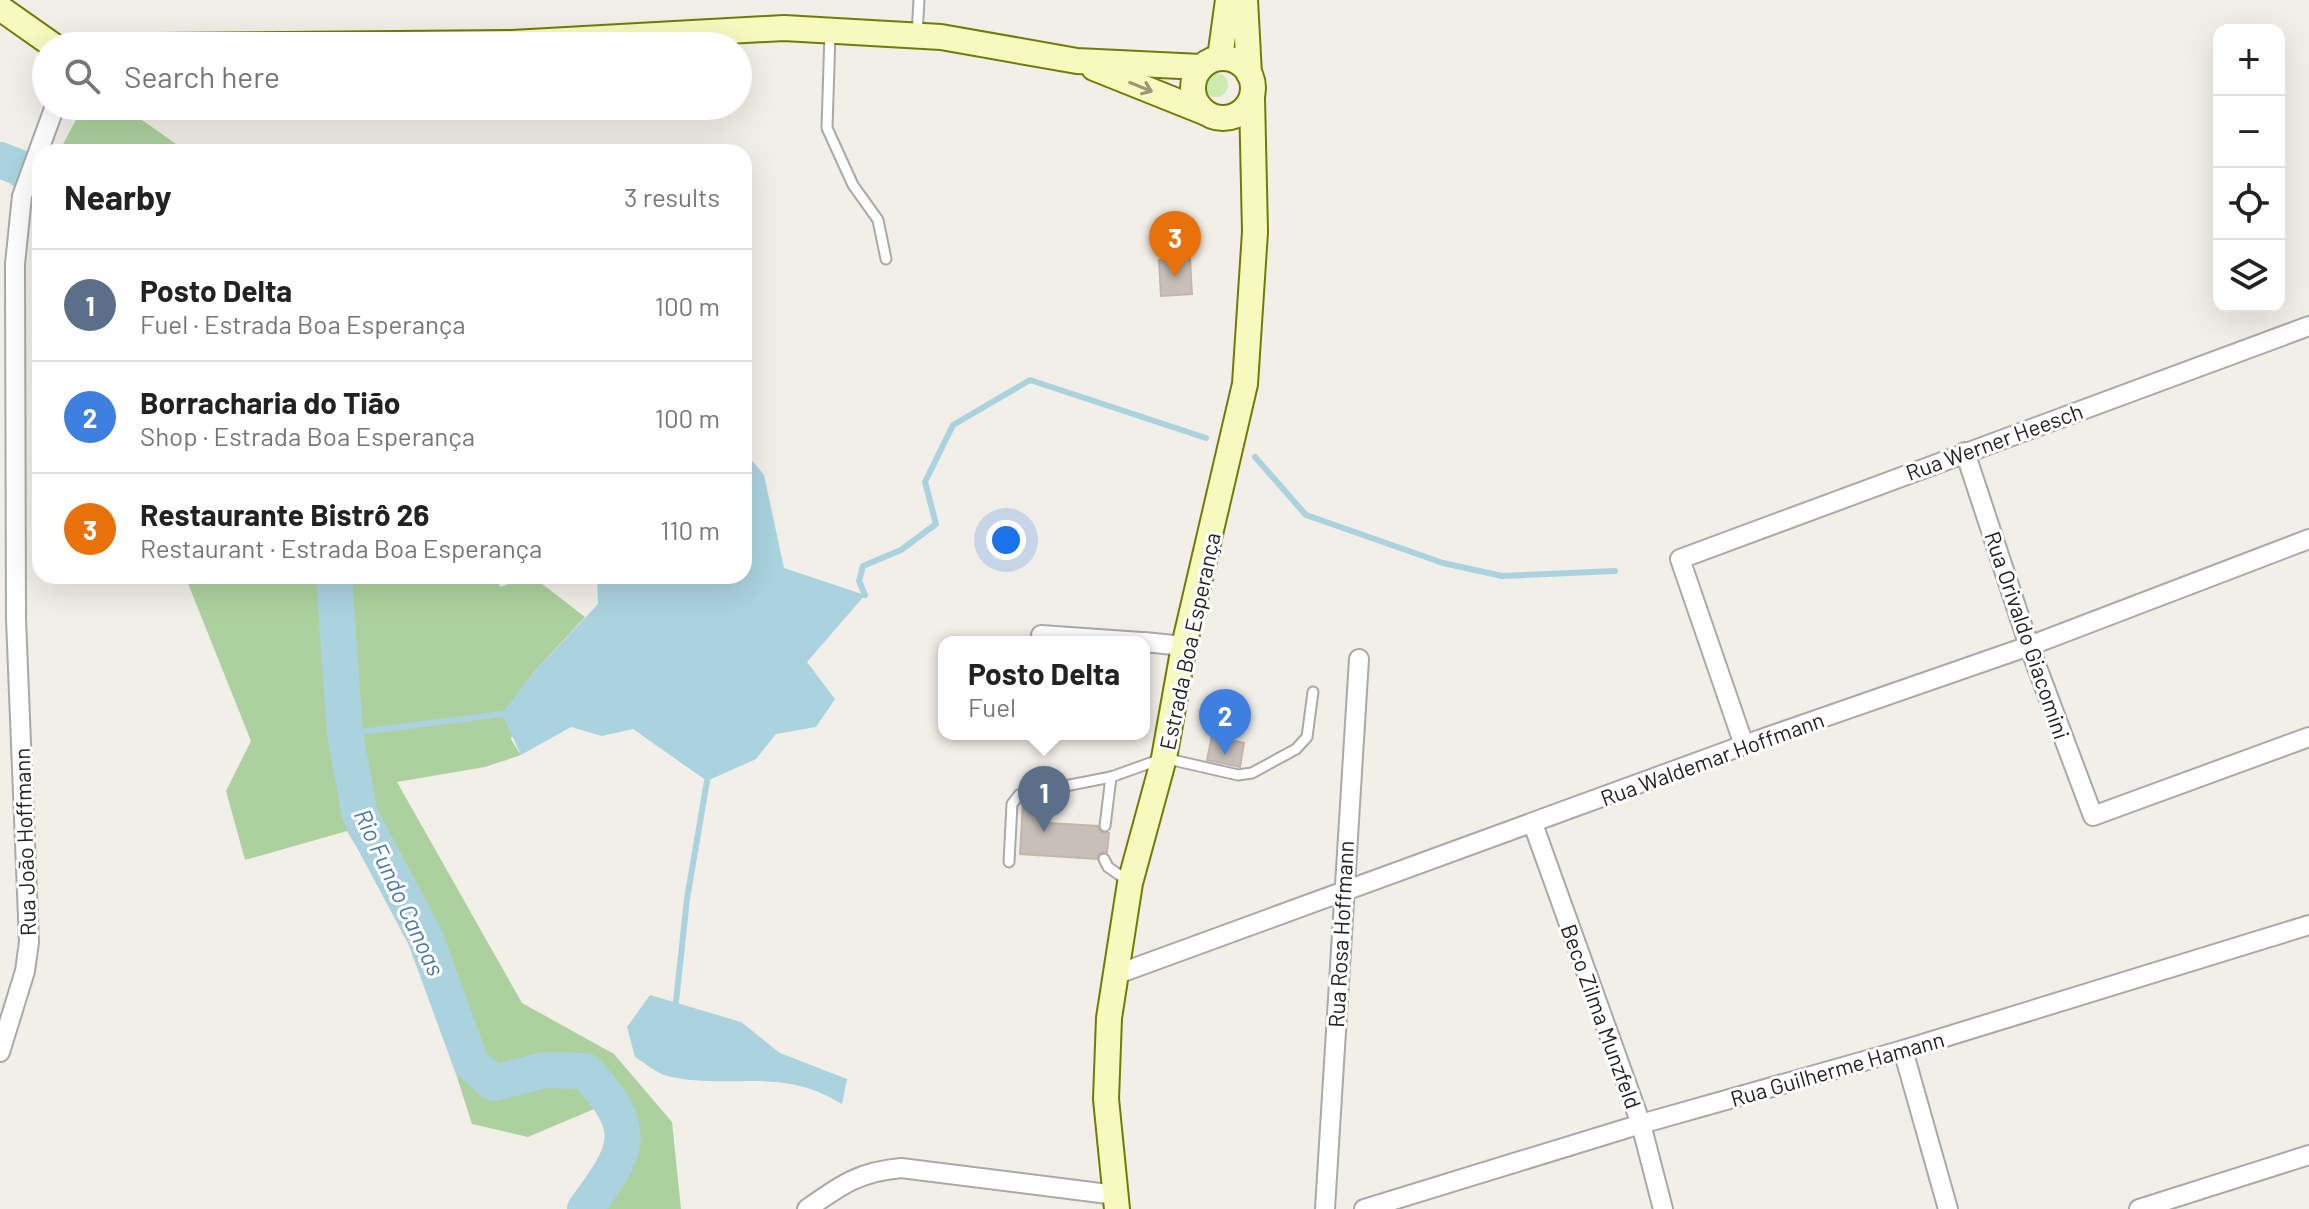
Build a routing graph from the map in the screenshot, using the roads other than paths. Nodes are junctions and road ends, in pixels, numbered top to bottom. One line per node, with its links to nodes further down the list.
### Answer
1 (919, 0): 8 (lane)
2 (1228, 0): 10 (street)
3 (1245, 0): 11 (street, Estrada Boa Esperança)
4 (0, 8): 6 (street)
5 (830, 29): 7 (street); 8 (street); 17 (lane)
6 (34, 32)
7 (711, 32)
8 (917, 35): 9 (street)
9 (1077, 61): 10 (street); 12 (street, one-way to 12)
10 (1211, 63): 11 (street); 12 (street)
11 (1250, 86): 12 (street); 16 (street, Estrada Boa Esperança)
12 (1215, 116): 16 (street)
13 (49, 120): 14 (street, Rua João Hoffmann)
14 (39, 144)
15 (32, 163): 21 (street, Rua João Hoffmann)
16 (1255, 167): 25 (street, Estrada Boa Esperança)
17 (886, 259)
18 (2309, 326): 19 (street, Rua Werner Heesch)
19 (1965, 452): 26 (street, Rua Orivaldo Giacomini); 30 (street, Rua Werner Heesch)
20 (2309, 539): 26 (street, Rua Waldemar Hoffmann)
21 (8, 621): 42 (street, Rua João Hoffmann)
22 (1041, 635): 23 (street)
23 (1055, 636)
24 (1150, 643): 25 (street)
25 (1184, 646): 31 (street, Estrada Boa Esperança)
26 (2029, 646): 29 (street, Rua Orivaldo Giacomini); 30 (street, Rua Waldemar Hoffmann)
27 (1359, 659): 38 (street, Rua Rosa Hoffmann)
28 (1313, 692): 31 (lane)
29 (2309, 737)
30 (1744, 745): 33 (street, Rua Waldemar Hoffmann)
31 (1164, 758): 32 (lane); 37 (street, Estrada Boa Esperança)
32 (1111, 777): 34 (lane); 36 (lane)
33 (1533, 824): 38 (street, Rua Waldemar Hoffmann); 43 (street, Beco Zilma Munzfeld)
34 (1105, 826)
35 (1104, 859): 37 (lane)
36 (1009, 862)
37 (1130, 883): 40 (street, Estrada Boa Esperança)
38 (1342, 893): 40 (street, Rua Waldemar Hoffmann); 47 (street, Rua Rosa Hoffmann)
39 (2309, 925): 41 (street, Rua Guilherme Hamann)
40 (1115, 975): 45 (street, Estrada Boa Esperança)
41 (1903, 1050): 43 (street, Rua Guilherme Hamann); 50 (street)
42 (0, 1052)
43 (1641, 1124): 48 (street, Rua Guilherme Hamann); 49 (street, Beco Zilma Munzfeld)
44 (2309, 1155): 51 (street)
45 (1116, 1202): 46 (street)
46 (807, 1209)
47 (1325, 1209)
48 (1364, 1209)
49 (1663, 1209)
50 (1948, 1209)
51 (2139, 1209)

